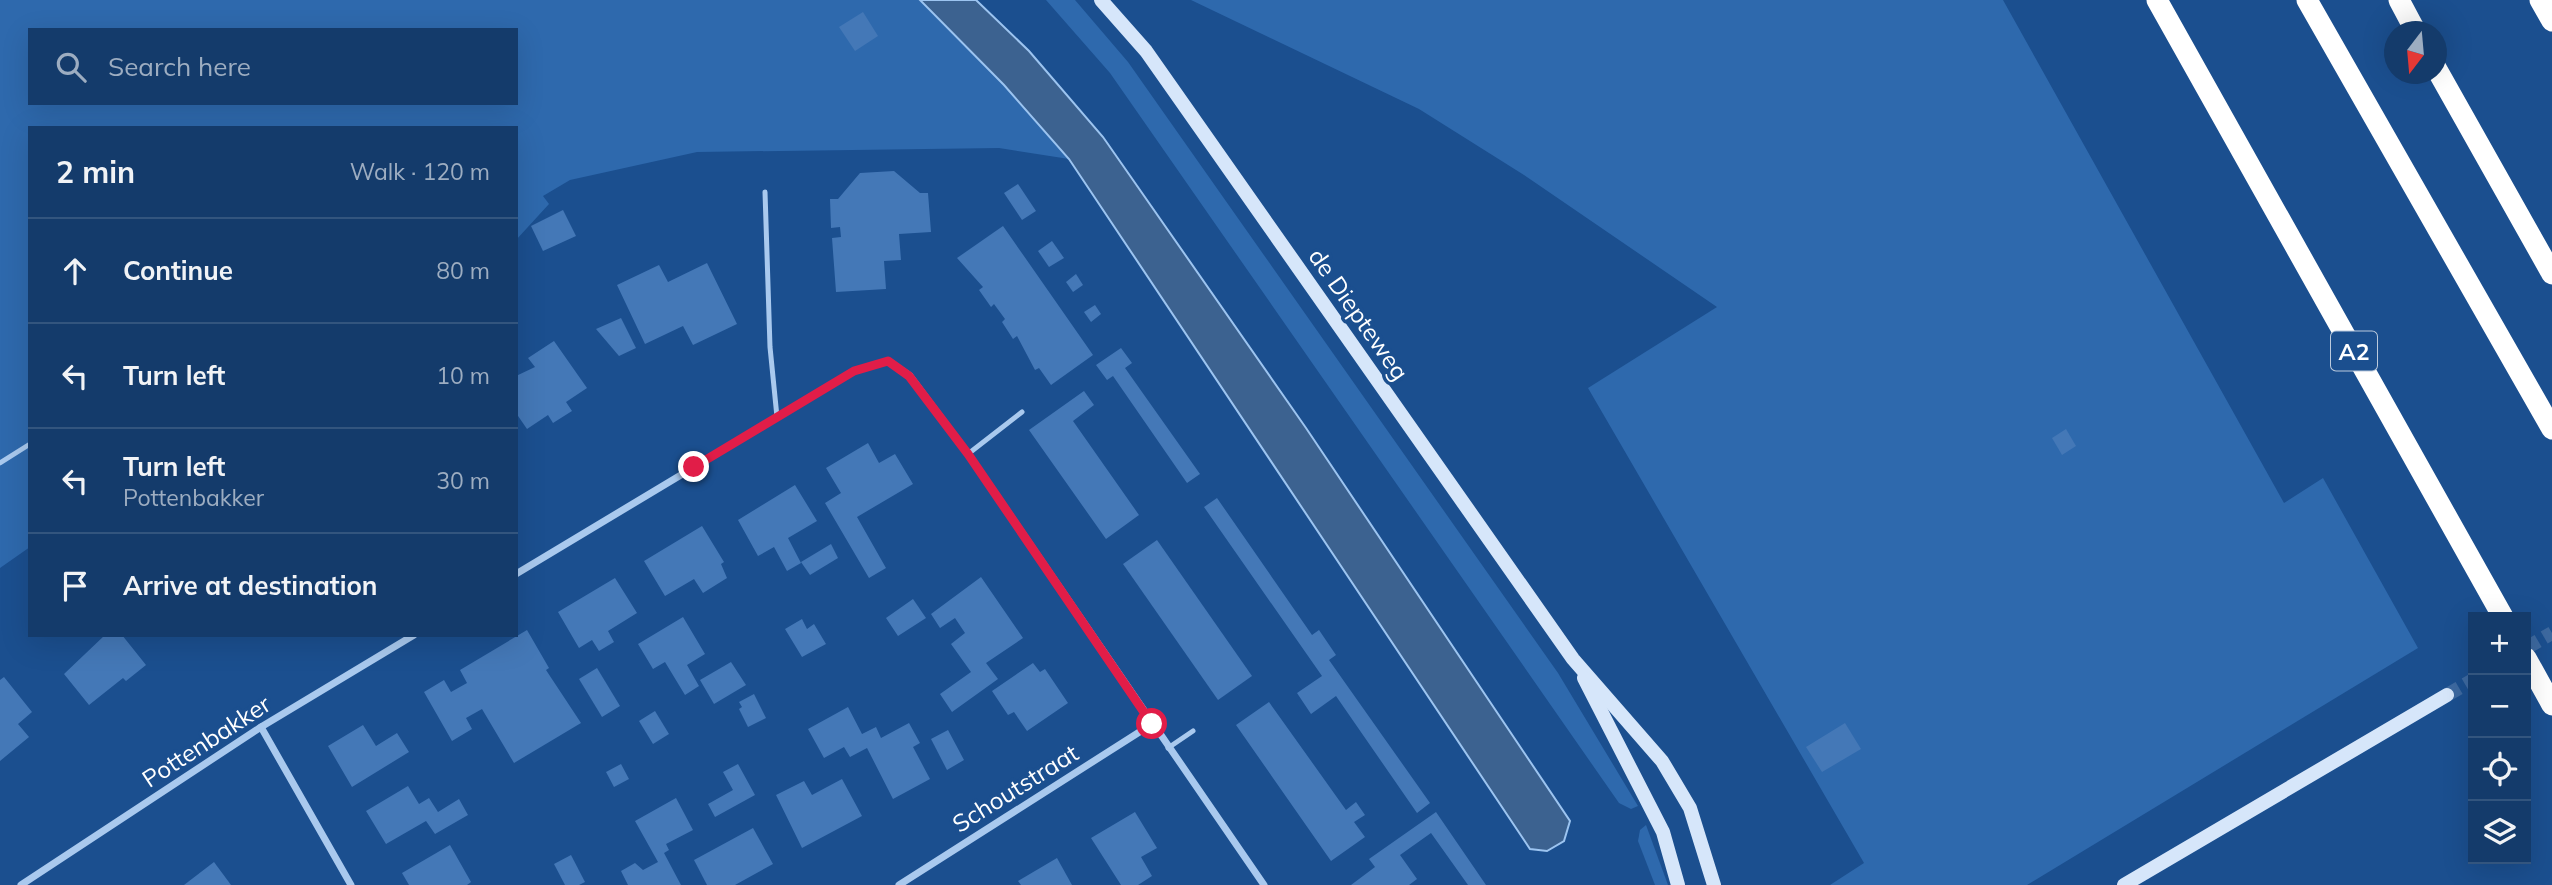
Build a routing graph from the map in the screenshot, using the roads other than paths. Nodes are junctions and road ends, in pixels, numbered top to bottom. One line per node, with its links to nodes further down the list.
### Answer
1 (1101, 0): 22 (street, de Diepteweg)
2 (2147, 0): 9 (highway)
3 (2158, 0): 9 (highway, A2)
4 (2307, 0): 15 (highway)
5 (2399, 0): 7 (highway)
6 (2540, 0): 8 (highway)
7 (2410, 21)
8 (2552, 21)
9 (2206, 84): 20 (highway, A2)
10 (2446, 84): 12 (highway)
11 (765, 192): 14 (lane)
12 (2552, 274)
13 (1023, 412): 17 (lane)
14 (777, 417): 17 (street); 19 (street)
15 (2552, 429)
16 (28, 445): 18 (lane)
17 (968, 454): 26 (street)
18 (0, 463)
19 (518, 573)
20 (2500, 612)
21 (411, 637): 27 (street, Pottenbakker)
22 (1573, 659): 34 (street, de Diepteweg); 35 (street, de Diepteweg)
23 (2531, 667): 25 (highway)
24 (2448, 695): 36 (street)
25 (2552, 705)
26 (1152, 724): 29 (street); 32 (street, Schoutstraat)
27 (261, 727): 30 (street, Pottenbakker); 31 (street)
28 (1193, 730): 29 (lane)
29 (1168, 748): 33 (street)
30 (21, 885)
31 (351, 885)
32 (899, 885)
33 (1264, 885)
34 (1678, 885)
35 (1714, 885)
36 (2124, 885)

